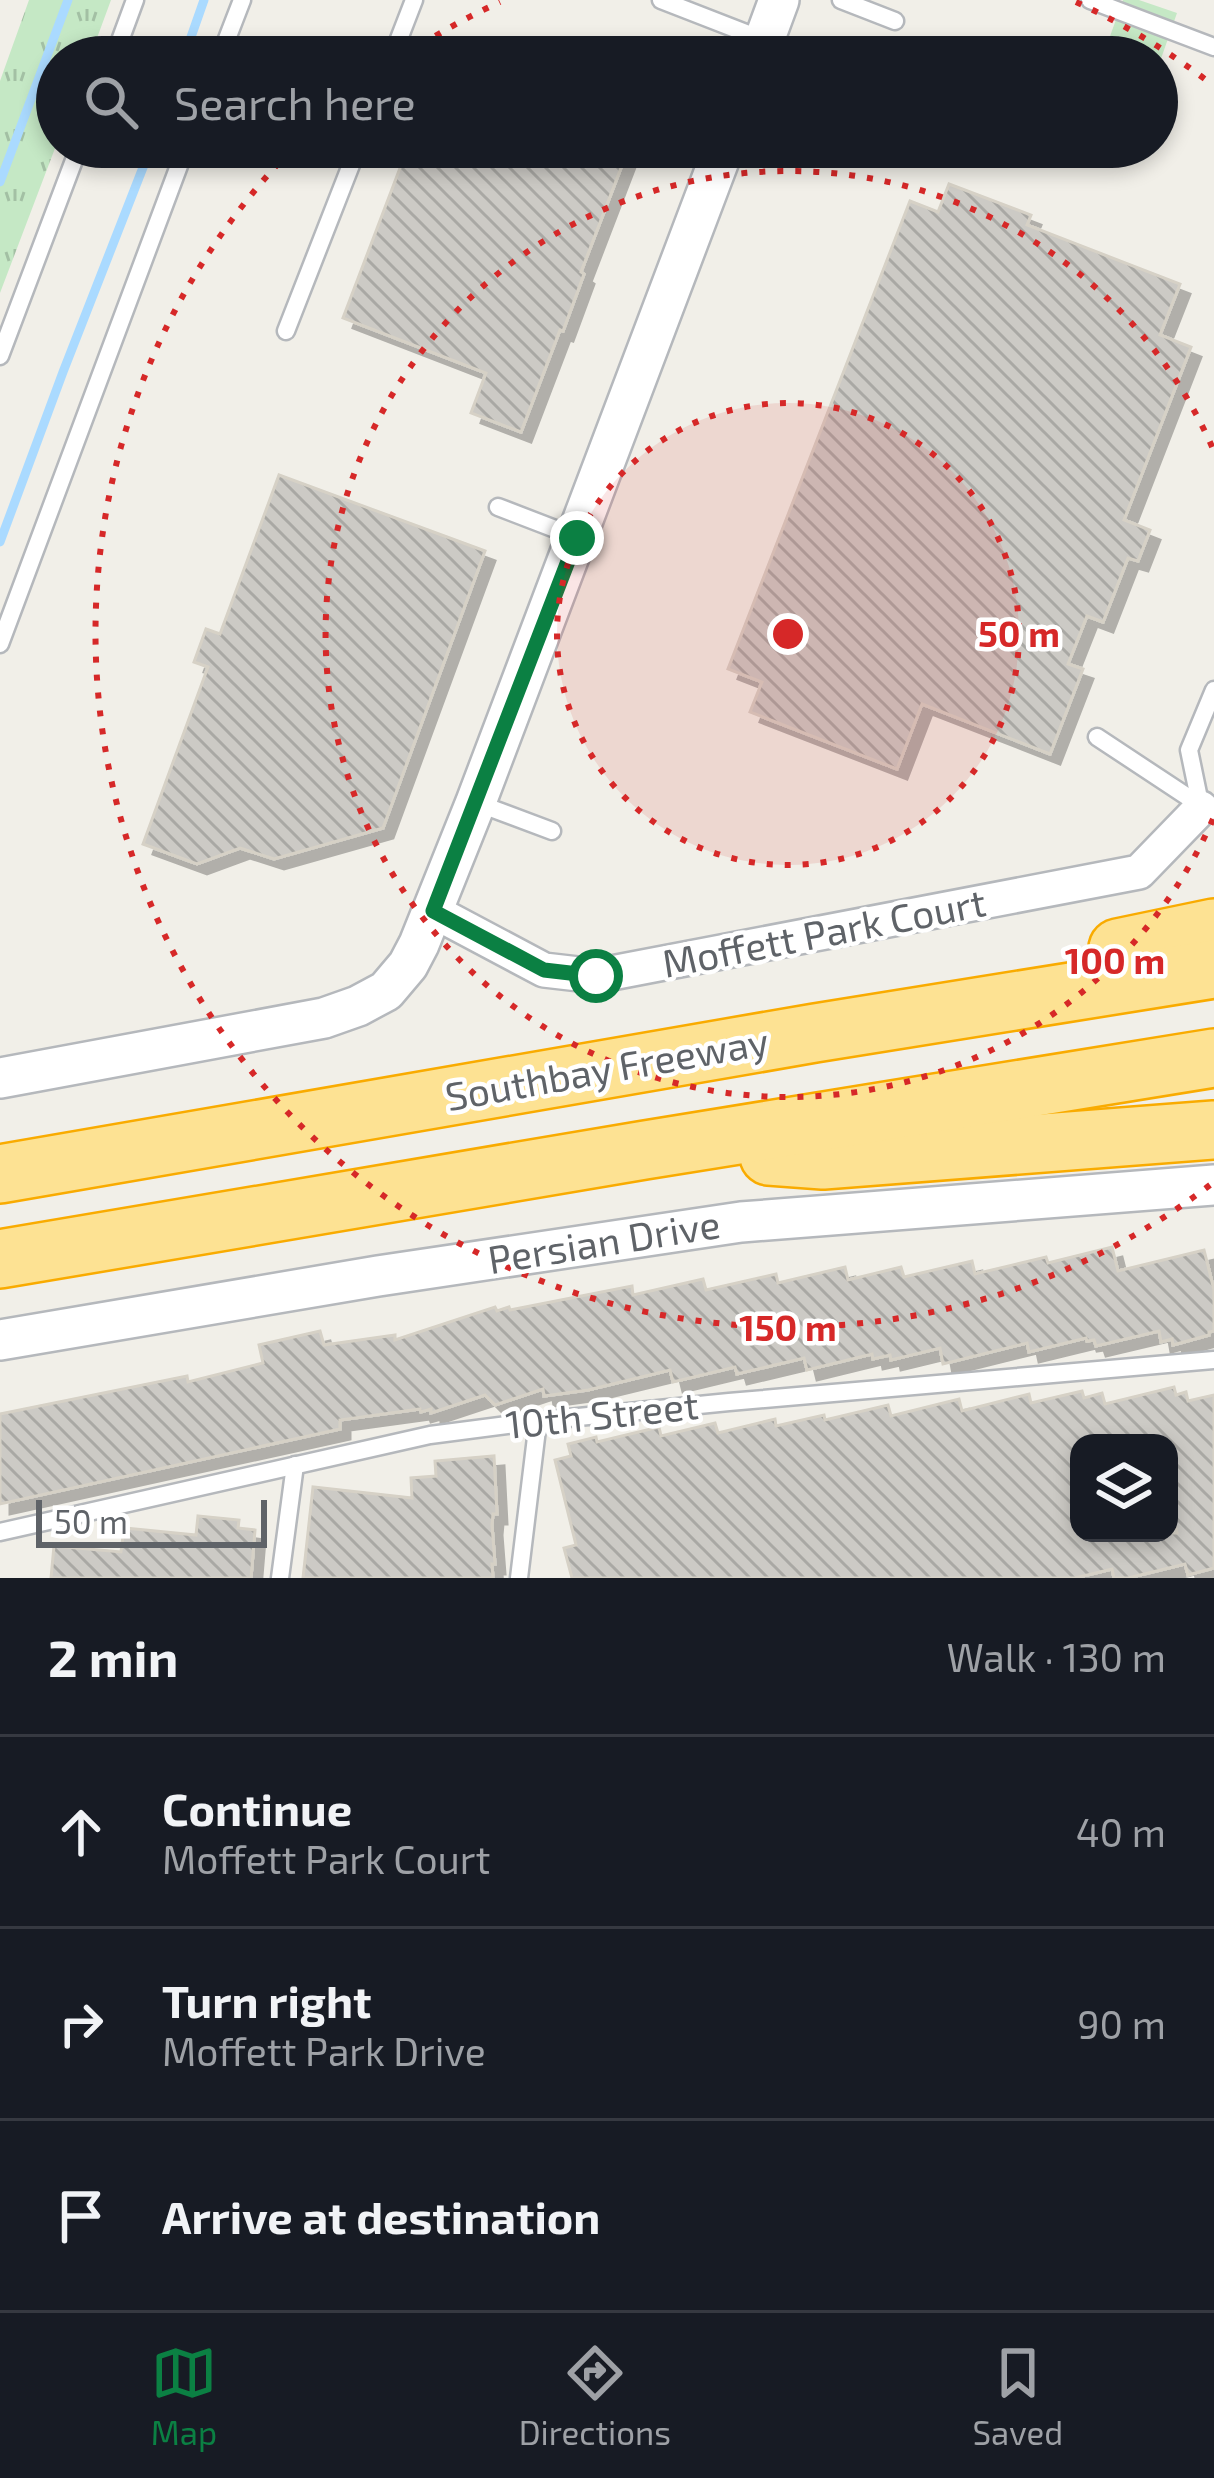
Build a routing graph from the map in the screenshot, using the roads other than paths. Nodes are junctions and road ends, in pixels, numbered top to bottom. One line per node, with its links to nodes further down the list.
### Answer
1 (135, 0): 9 (lane)
2 (242, 0): 10 (lane)
3 (414, 0): 11 (lane)
4 (661, 0): 12 (lane)
5 (779, 0): 13 (street)
6 (841, 0): 8 (lane)
7 (1090, 0): 14 (lane)
8 (895, 21)
9 (122, 36)
10 (228, 36)
11 (400, 36)
12 (734, 36)
13 (766, 36)
14 (1214, 47)
15 (72, 168): 20 (lane)
16 (179, 168): 23 (lane)
17 (350, 168): 19 (lane)
18 (716, 168): 22 (street)
19 (286, 332)
20 (0, 356)
21 (498, 507): 22 (lane)
22 (577, 538): 26 (street)
23 (0, 644)
24 (1214, 690): 27 (lane)
25 (1097, 737): 27 (lane)
26 (476, 802): 28 (lane); 29 (street)
27 (1208, 809): 29 (street, Moffett Park Court)
28 (552, 831)
29 (433, 911): 34 (street)
30 (1214, 928): 32 (highway)
31 (1214, 969): 32 (highway, Southbay Freeway)
32 (815, 1033): 37 (highway, Southbay Freeway)
33 (1214, 1058): 36 (highway)
34 (0, 1078)
35 (1214, 1130): 36 (highway)
36 (645, 1150): 39 (highway)
37 (0, 1174)
38 (1214, 1185): 40 (street, Persian Drive)
39 (0, 1259)
40 (0, 1340)
41 (1214, 1360): 42 (lane, 10th Street)
42 (538, 1421): 43 (lane, 10th Street); 46 (lane)
43 (295, 1465): 44 (lane, 10th Street); 45 (lane)
44 (0, 1532)
45 (280, 1578)
46 (519, 1578)

